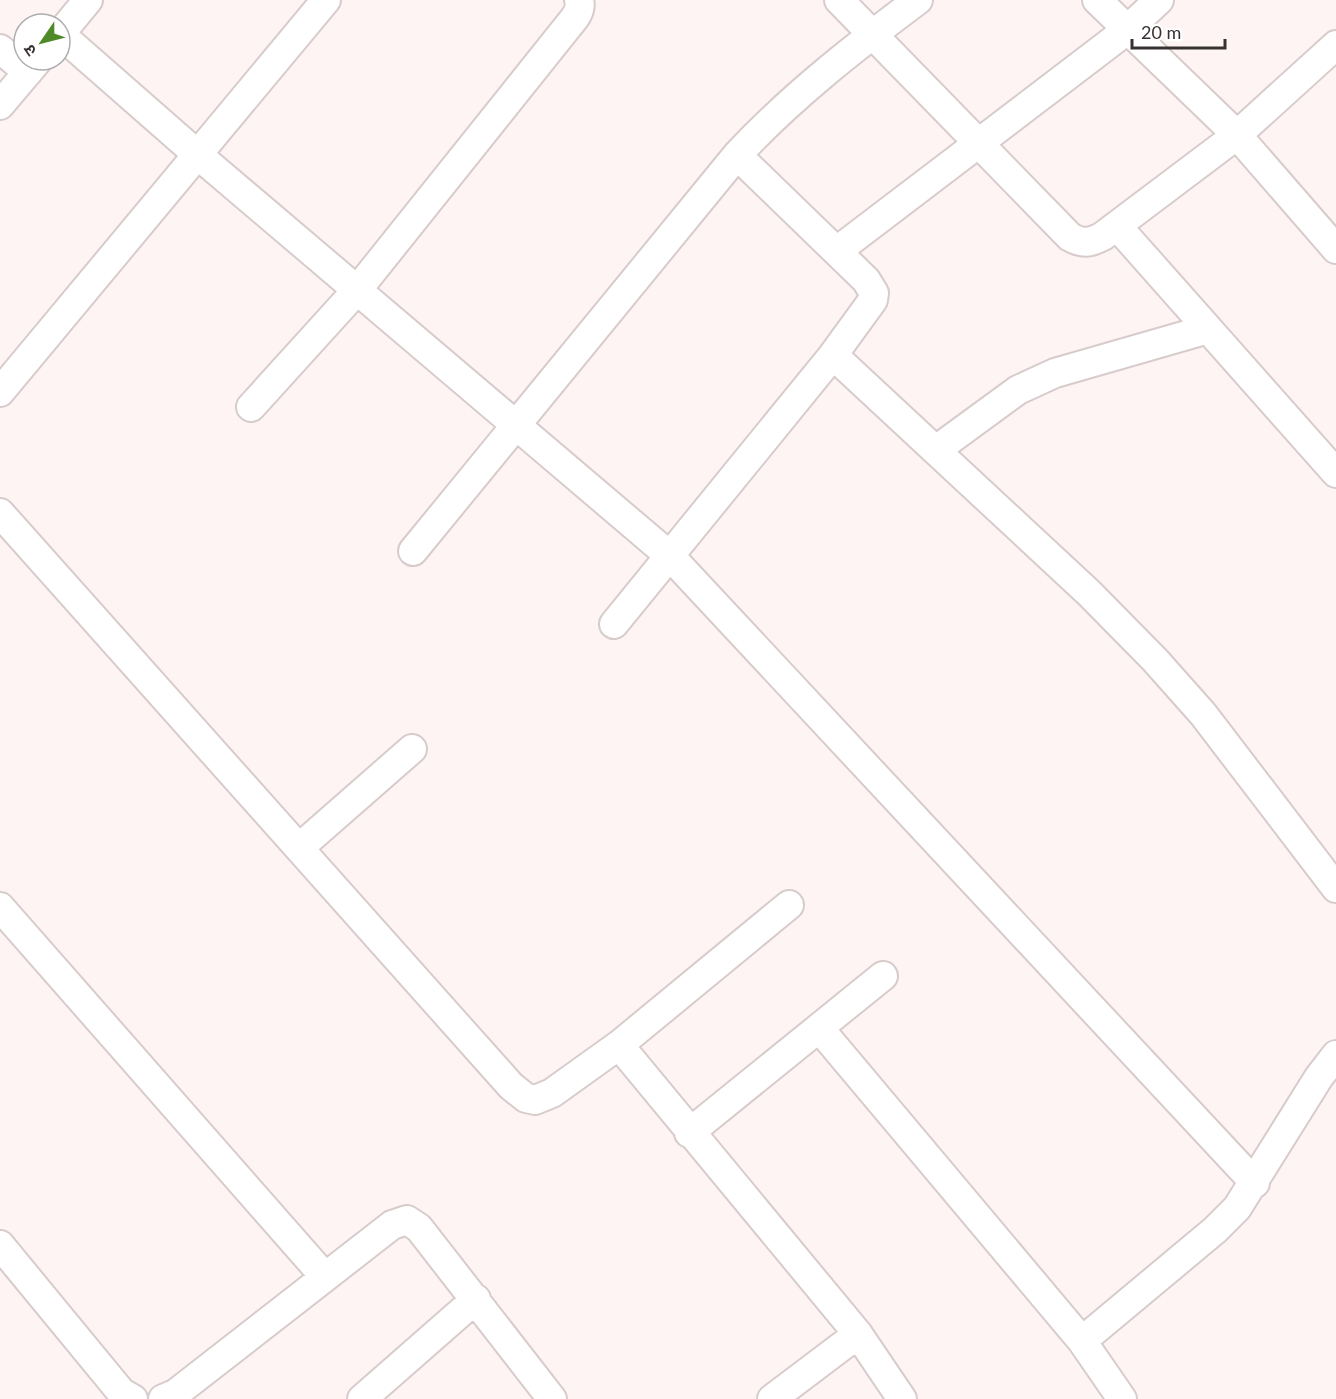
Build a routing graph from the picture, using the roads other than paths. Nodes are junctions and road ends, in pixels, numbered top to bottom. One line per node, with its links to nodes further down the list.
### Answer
1 (88, 0): 8 (street)
2 (326, 0): 17 (street)
3 (579, 0): 22 (street)
4 (839, 0): 10 (street)
5 (918, 0): 10 (street)
6 (1098, 0): 9 (street)
7 (1159, 0): 9 (street)
8 (72, 19)
9 (1127, 30): 15 (street); 16 (street)
10 (872, 34): 16 (street); 18 (street)
11 (72, 44): 17 (street)
12 (1336, 45): 15 (street)
13 (28, 72): 14 (street)
14 (0, 105)
15 (1237, 135): 19 (street); 20 (street)
16 (980, 144): 19 (street); 21 (street)
17 (198, 154): 22 (street); 25 (street)
18 (737, 155): 21 (street); 27 (street)
19 (1116, 226): 23 (street)
20 (1336, 249)
21 (837, 251): 24 (street)
22 (358, 289): 26 (street); 27 (street)
23 (1208, 329): 28 (street); 29 (street)
24 (833, 355): 28 (street); 32 (street)
25 (0, 392)
26 (251, 407)
27 (517, 423): 31 (street); 32 (street)
28 (936, 450): 36 (street)
29 (1336, 473)
30 (0, 513): 35 (street)
31 (413, 550)
32 (670, 556): 33 (street); 44 (street)
33 (614, 624)
34 (412, 748): 35 (street)
35 (299, 848): 41 (street)
36 (1336, 888)
37 (789, 905): 41 (street)
38 (0, 907): 46 (street)
39 (883, 976): 40 (street)
40 (819, 1028): 43 (street); 49 (street)
41 (619, 1045): 43 (street)
42 (1336, 1055): 44 (street)
43 (689, 1133): 48 (street)
44 (1255, 1183): 49 (street)
45 (0, 1245): 50 (street)
46 (325, 1277): 47 (street); 51 (street)
47 (476, 1299): 52 (street); 53 (street)
48 (858, 1334): 54 (street); 55 (street)
49 (1082, 1341): 56 (street)
50 (133, 1399)
51 (163, 1399)
52 (362, 1399)
53 (552, 1399)
54 (772, 1399)
55 (902, 1399)
56 (1122, 1399)

